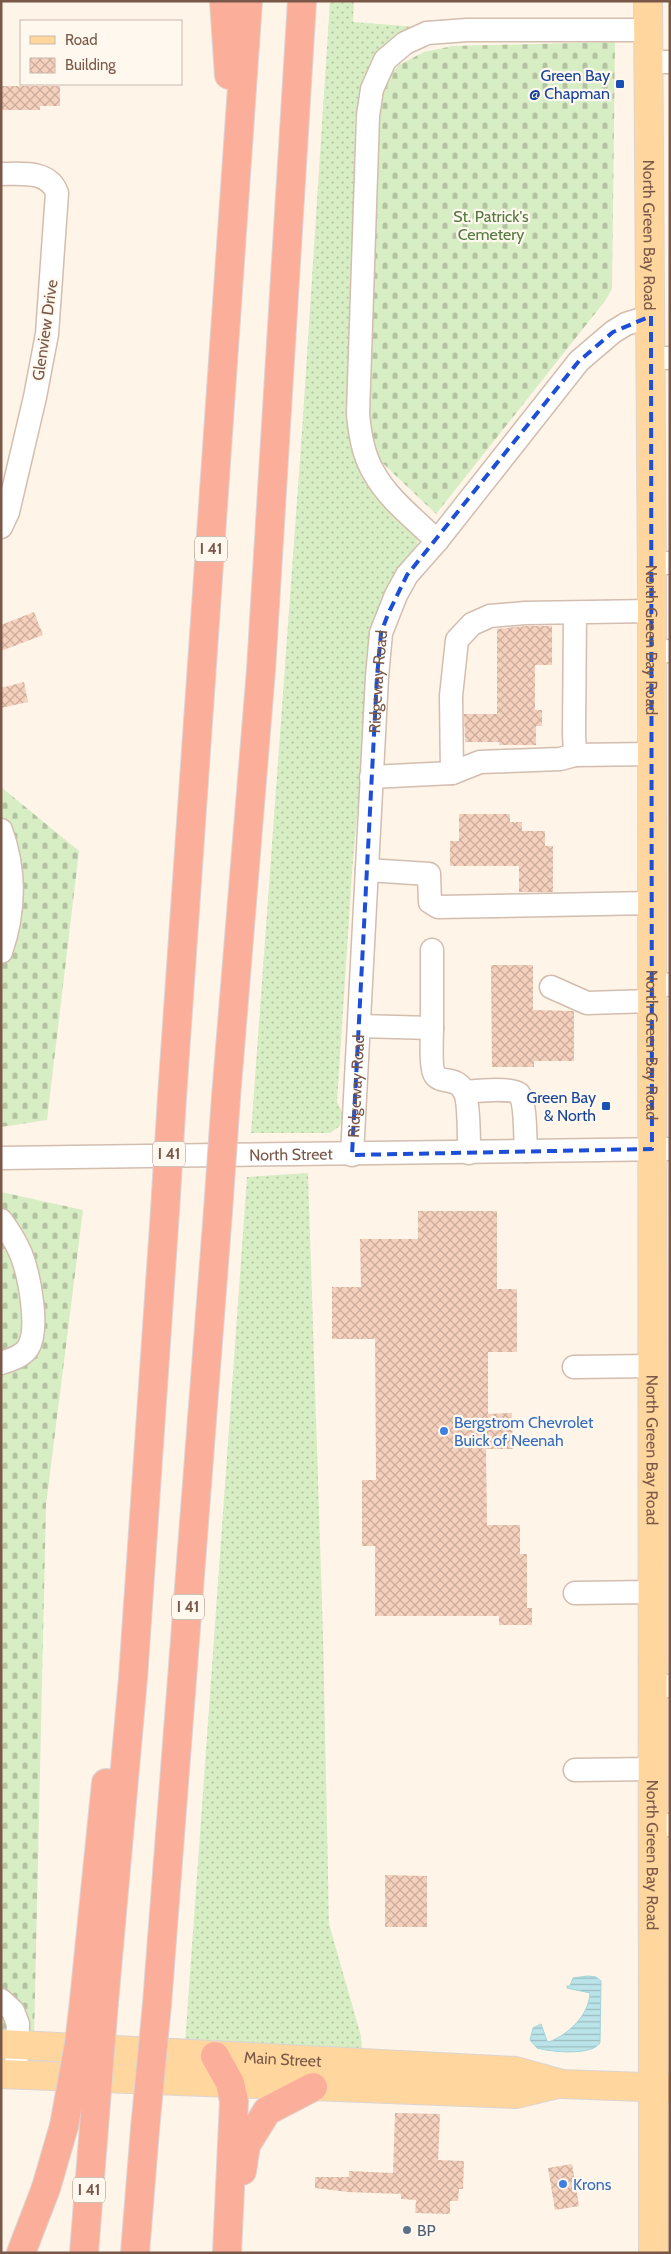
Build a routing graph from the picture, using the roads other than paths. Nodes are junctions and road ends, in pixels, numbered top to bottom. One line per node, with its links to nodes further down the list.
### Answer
1 (224, 1): 8 (highway)
2 (248, 1): 8 (highway, I 41)
3 (302, 1): 61 (highway, I 41, bridge)
4 (648, 1): 5 (main road, North Green Bay Road)
5 (648, 30): 6 (main road, North Green Bay Road); 12 (street)
6 (659, 62): 9 (main road, North Green Bay Road)
7 (1, 174): 11 (street, Glenview Drive)
8 (236, 176): 50 (highway, I 41, bridge)
9 (651, 316): 10 (main road, North Green Bay Road); 12 (street, Ridgeway Road)
10 (660, 358): 13 (main road, North Green Bay Road)
11 (1, 527)
12 (437, 541): 20 (street, Ridgeway Road)
13 (661, 563): 14 (main road, North Green Bay Road)
14 (652, 611): 15 (street); 16 (main road, North Green Bay Road)
15 (575, 613): 18 (street); 19 (street)
16 (661, 652): 17 (main road, North Green Bay Road)
17 (652, 754): 18 (street); 23 (main road, North Green Bay Road)
18 (575, 755): 19 (street)
19 (452, 773): 20 (street)
20 (371, 777): 22 (street, Ridgeway Road)
21 (1, 830): 25 (street)
22 (367, 870): 23 (street); 28 (street, Ridgeway Road)
23 (652, 902): 27 (main road, North Green Bay Road)
24 (432, 950): 29 (street)
25 (1, 952)
26 (551, 986): 27 (street)
27 (658, 990): 30 (main road, North Green Bay Road)
28 (359, 1026): 29 (street); 35 (street, Ridgeway Road)
29 (432, 1028): 31 (street)
30 (661, 1038): 32 (main road, North Green Bay Road)
31 (465, 1092): 33 (street); 34 (street)
32 (661, 1149): 33 (street, North Street); 39 (main road, North Green Bay Road)
33 (526, 1152): 34 (street, North Street)
34 (469, 1153): 35 (street, North Street)
35 (352, 1154): 36 (street, North Street)
36 (1, 1158)
37 (1, 1220): 38 (street)
38 (1, 1363)
39 (652, 1366): 40 (street); 41 (main road, North Green Bay Road)
40 (574, 1367)
41 (652, 1592): 42 (street); 43 (main road, North Green Bay Road)
42 (575, 1593)
43 (661, 1686): 44 (main road, North Green Bay Road)
44 (658, 1752): 45 (street); 46 (main road, North Green Bay Road)
45 (575, 1770)
46 (661, 1797): 47 (main road, North Green Bay Road)
47 (661, 1825): 48 (main road, North Green Bay Road)
48 (661, 1932): 51 (main road, North Green Bay Road)
49 (1, 2000): 52 (street)
50 (94, 2002): 59 (highway, bridge); 60 (highway, I 41, bridge)
51 (661, 2017): 58 (main road, North Green Bay Road)
52 (9, 2045): 53 (main road, Main Street); 54 (street)
53 (215, 2056): 55 (highway); 56 (main road, Main Street)
54 (8, 2074): 55 (main road, Main Street)
55 (230, 2083): 57 (main road, Main Street); 62 (highway)
56 (562, 2084): 57 (main road, Main Street); 58 (main road, Main Street)
57 (313, 2087): 63 (highway)
58 (662, 2088): 64 (main road, North Green Bay Road)
59 (21, 2253)
60 (84, 2253)
61 (135, 2253)
62 (227, 2253)
63 (238, 2253)
64 (653, 2253)

